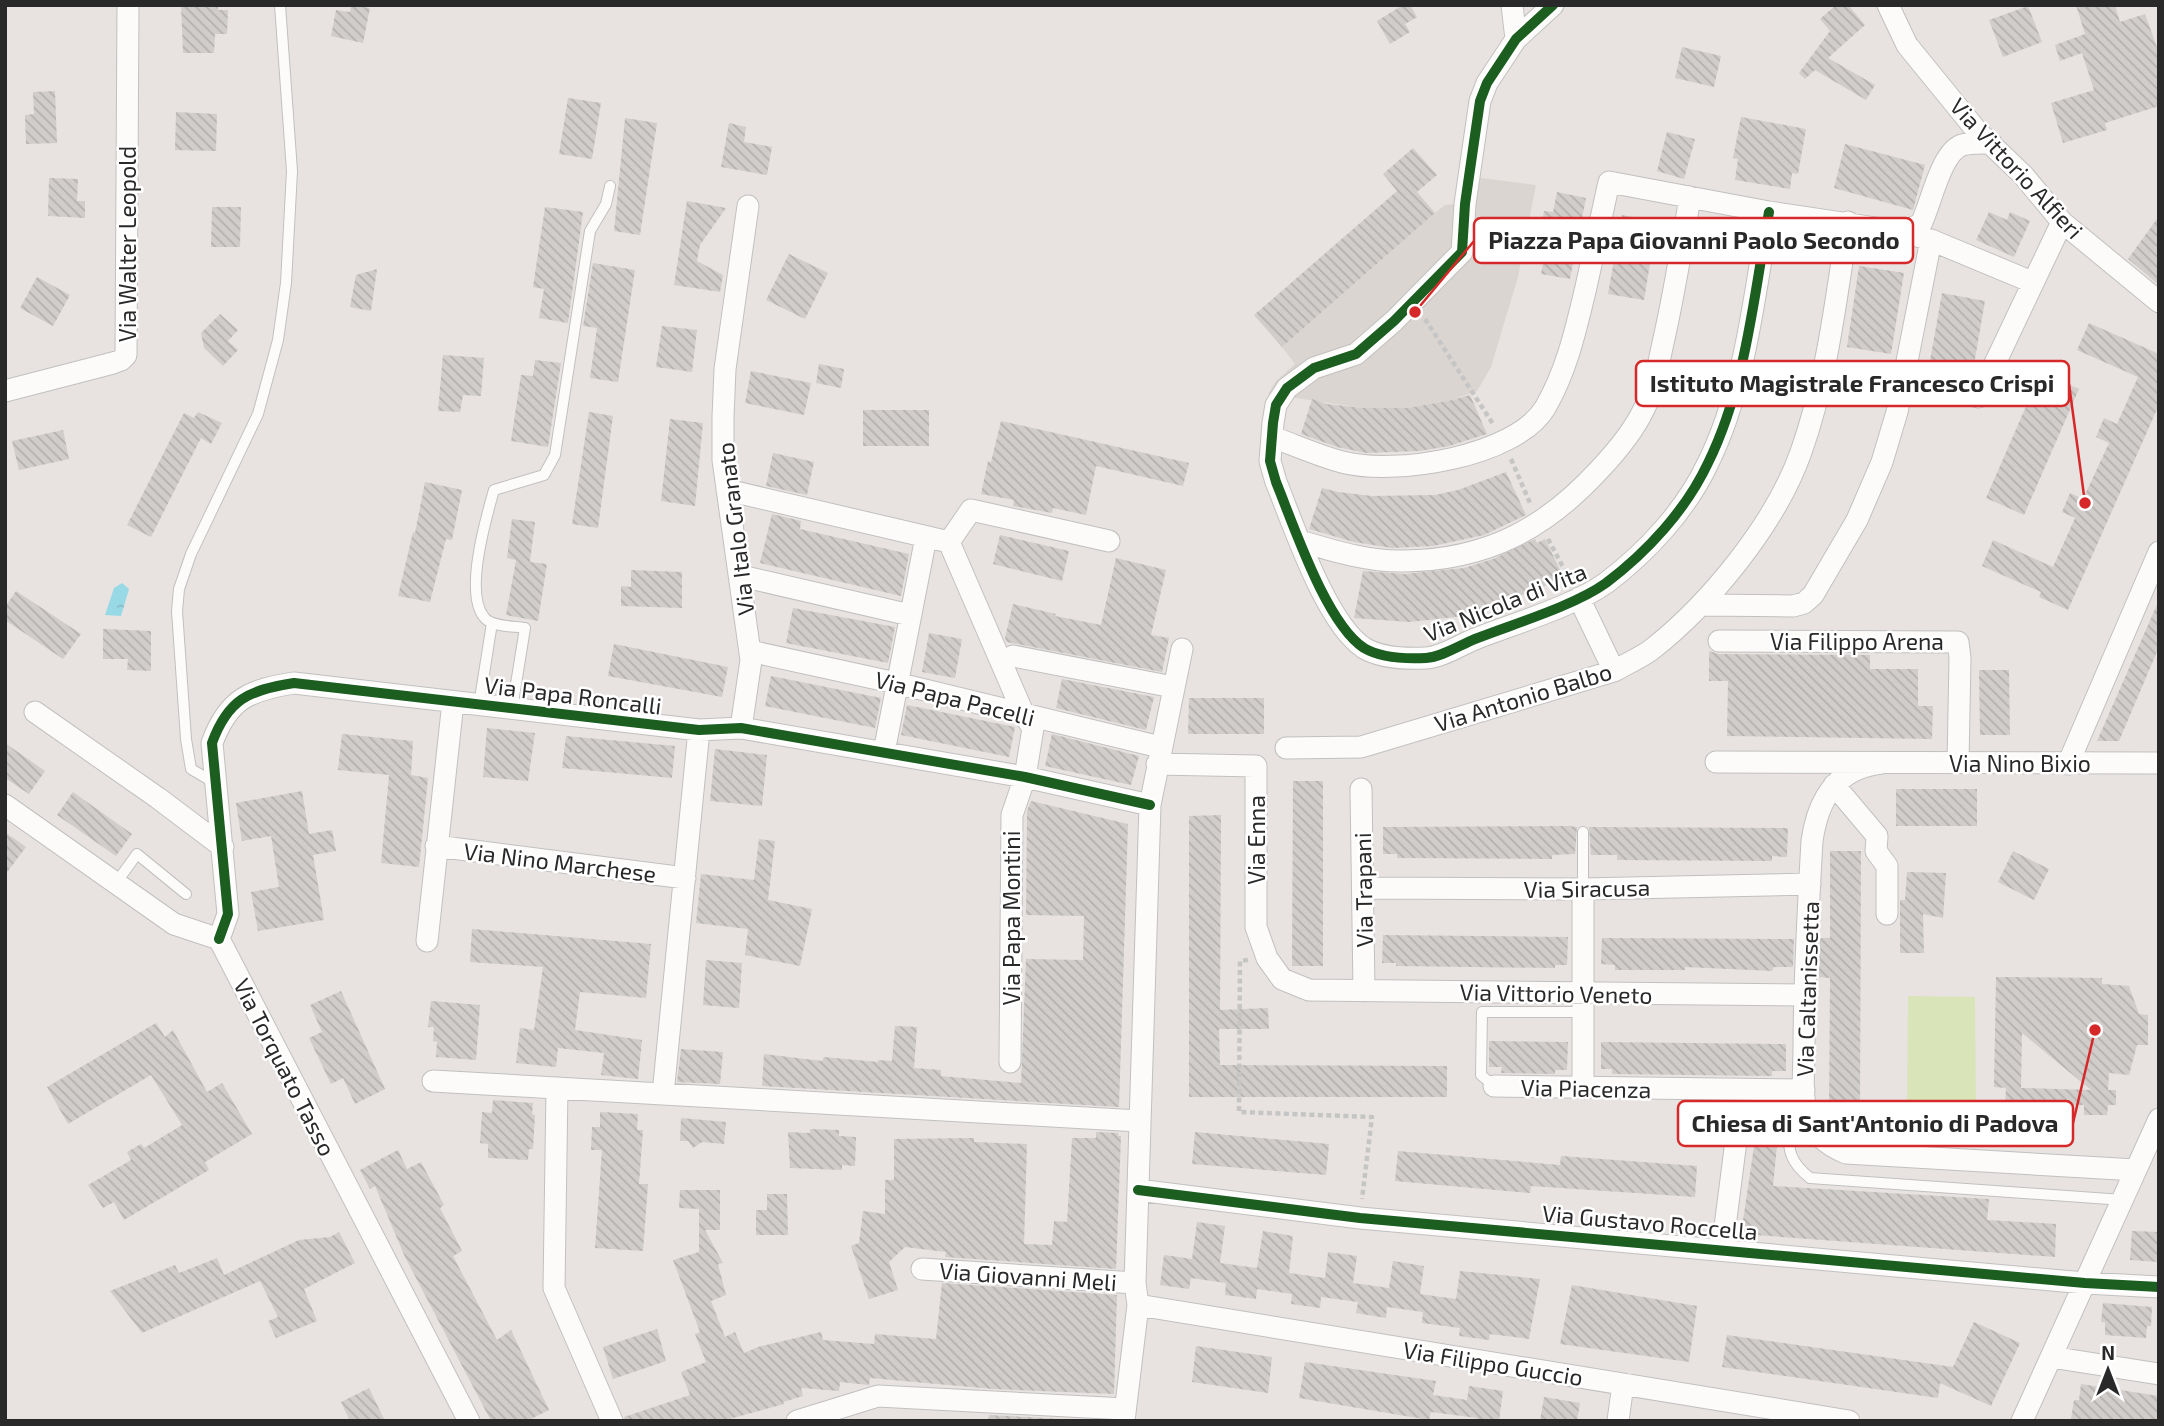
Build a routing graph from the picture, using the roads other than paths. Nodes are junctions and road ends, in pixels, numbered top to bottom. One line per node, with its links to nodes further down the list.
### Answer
1 (128, 5): 19 (street, Via Walter Leopold)
2 (280, 5): 55 (lane)
3 (1512, 5): 6 (street)
4 (1553, 5): 6 (street, Via Nicola di Vita)
5 (1888, 5): 7 (street, Via Vittorio Alfieri)
6 (1516, 38): 20 (street, Via Nicola di Vita)
7 (1991, 142): 13 (street, Via Vittorio Alfieri); 14 (street)
8 (610, 186): 31 (lane)
9 (1690, 197): 11 (street); 20 (street); 24 (street)
10 (748, 206): 21 (street, Via Italo Granato)
11 (1769, 212): 12 (street); 28 (street, Via Nicola di Vita)
12 (1848, 222): 14 (street); 29 (street, Via Antonio Balbo)
13 (2062, 222): 16 (street); 17 (street, Via Vittorio Alfieri)
14 (1902, 232): 15 (street)
15 (1931, 240): 16 (street); 18 (street)
16 (2032, 282): 18 (street)
17 (2159, 302)
18 (1903, 379): 29 (street)
19 (5, 391)
20 (1272, 437): 24 (street, Via Nicola di Vita)
21 (727, 490): 22 (street); 27 (street, Via Italo Granato)
22 (926, 537): 25 (street); 30 (street)
23 (1109, 541): 25 (street)
24 (1300, 541): 28 (street, Via Nicola di Vita)
25 (949, 542): 43 (street, Via Papa Montini)
26 (2159, 552): 53 (street)
27 (741, 576): 30 (street); 34 (street, Via Italo Granato)
28 (1579, 598): 36 (street)
29 (1702, 605): 36 (street, Via Antonio Balbo)
30 (910, 615): 37 (street)
31 (492, 623): 40 (lane); 41 (lane)
32 (1719, 641): 51 (street, Via Filippo Arena)
33 (1182, 649): 38 (street)
34 (750, 651): 37 (street, Via Papa Pacelli); 44 (street, Via Italo Granato)
35 (1013, 656): 38 (street)
36 (1614, 671): 46 (street, Via Antonio Balbo)
37 (896, 683): 43 (street, Via Papa Pacelli); 47 (street)
38 (1173, 687): 48 (street)
39 (453, 702): 40 (street, Via Papa Roncalli); 55 (street, Via Papa Roncalli); 61 (street)
40 (479, 705): 41 (street, Via Papa Roncalli)
41 (512, 709): 45 (street, Via Papa Roncalli)
42 (35, 712): 62 (street)
43 (1024, 715): 48 (street, Via Papa Pacelli); 54 (street, Via Papa Montini)
44 (741, 728): 45 (street, Via Papa Roncalli); 47 (street, Via Papa Roncalli)
45 (699, 730): 63 (street)
46 (1286, 748)
47 (884, 752): 54 (street, Via Papa Roncalli)
48 (1158, 755): 59 (street); 72 (street, Via Enna)
49 (1716, 762): 50 (street, Via Nino Bixio)
50 (1882, 763): 51 (street, Via Nino Bixio); 56 (street, Via Caltanissetta)
51 (1958, 763): 53 (street, Via Nino Bixio)
52 (2159, 763): 53 (street, Via Nino Bixio)
53 (2068, 764)
54 (1025, 777): 59 (street, Via Papa Roncalli); 76 (street, Via Papa Montini)
55 (216, 783): 62 (street, Via Papa Roncalli)
56 (1834, 785): 65 (street, Via Caltanissetta); 69 (street)
57 (1361, 789): 66 (street, Via Trapani)
58 (5, 804): 64 (street)
59 (1150, 805): 84 (street)
60 (1583, 832): 67 (lane)
61 (436, 846): 63 (street, Via Nino Marchese); 71 (street)
62 (223, 847): 70 (street, Via Papa Roncalli)
63 (684, 878): 82 (street)
64 (116, 883): 68 (lane); 70 (street)
65 (1810, 884): 67 (street, Via Siracusa); 74 (street, Via Caltanissetta)
66 (1363, 888): 67 (street, Via Siracusa); 73 (street, Via Trapani)
67 (1583, 889): 75 (street)
68 (186, 894)
69 (1887, 914)
70 (219, 939): 101 (street, Via Torquato Tasso)
71 (427, 941)
72 (1309, 990): 73 (street, Via Vittorio Veneto)
73 (1364, 991): 75 (street, Via Vittorio Veneto)
74 (1804, 995): 75 (street, Via Vittorio Veneto); 81 (street, Via Caltanissetta)
75 (1582, 1003): 78 (lane); 80 (street)
76 (1010, 1062)
77 (433, 1081): 79 (street)
78 (1494, 1086): 80 (street, Via Piacenza)
79 (557, 1088): 82 (street); 102 (street)
80 (1583, 1088): 81 (street, Via Piacenza)
81 (1804, 1090): 88 (street, Via Caltanissetta)
82 (663, 1094): 84 (street)
83 (2159, 1119): 87 (street)
84 (1139, 1121): 89 (street)
85 (1788, 1126): 90 (lane)
86 (1737, 1133): 91 (street)
87 (2153, 1148): 88 (street)
88 (2136, 1170): 90 (street)
89 (1138, 1190): 91 (street, Via Gustavo Roccella); 93 (street)
90 (2123, 1200): 94 (street)
91 (1722, 1250): 94 (street, Via Gustavo Roccella)
92 (922, 1269): 93 (street, Via Giovanni Meli)
93 (1135, 1283): 96 (street)
94 (2085, 1283): 95 (street, Via Gustavo Roccella); 97 (street)
95 (2159, 1287)
96 (1138, 1306): 99 (street, Via Filippo Guccio); 100 (street)
97 (2051, 1357): 98 (street); 106 (street)
98 (2159, 1374)
99 (1623, 1384): 104 (street); 105 (street, Via Filippo Guccio)
100 (1124, 1415): 103 (street)
101 (469, 1421)
102 (612, 1421)
103 (797, 1421)
104 (1618, 1421)
105 (1849, 1421)
106 (2022, 1421)

